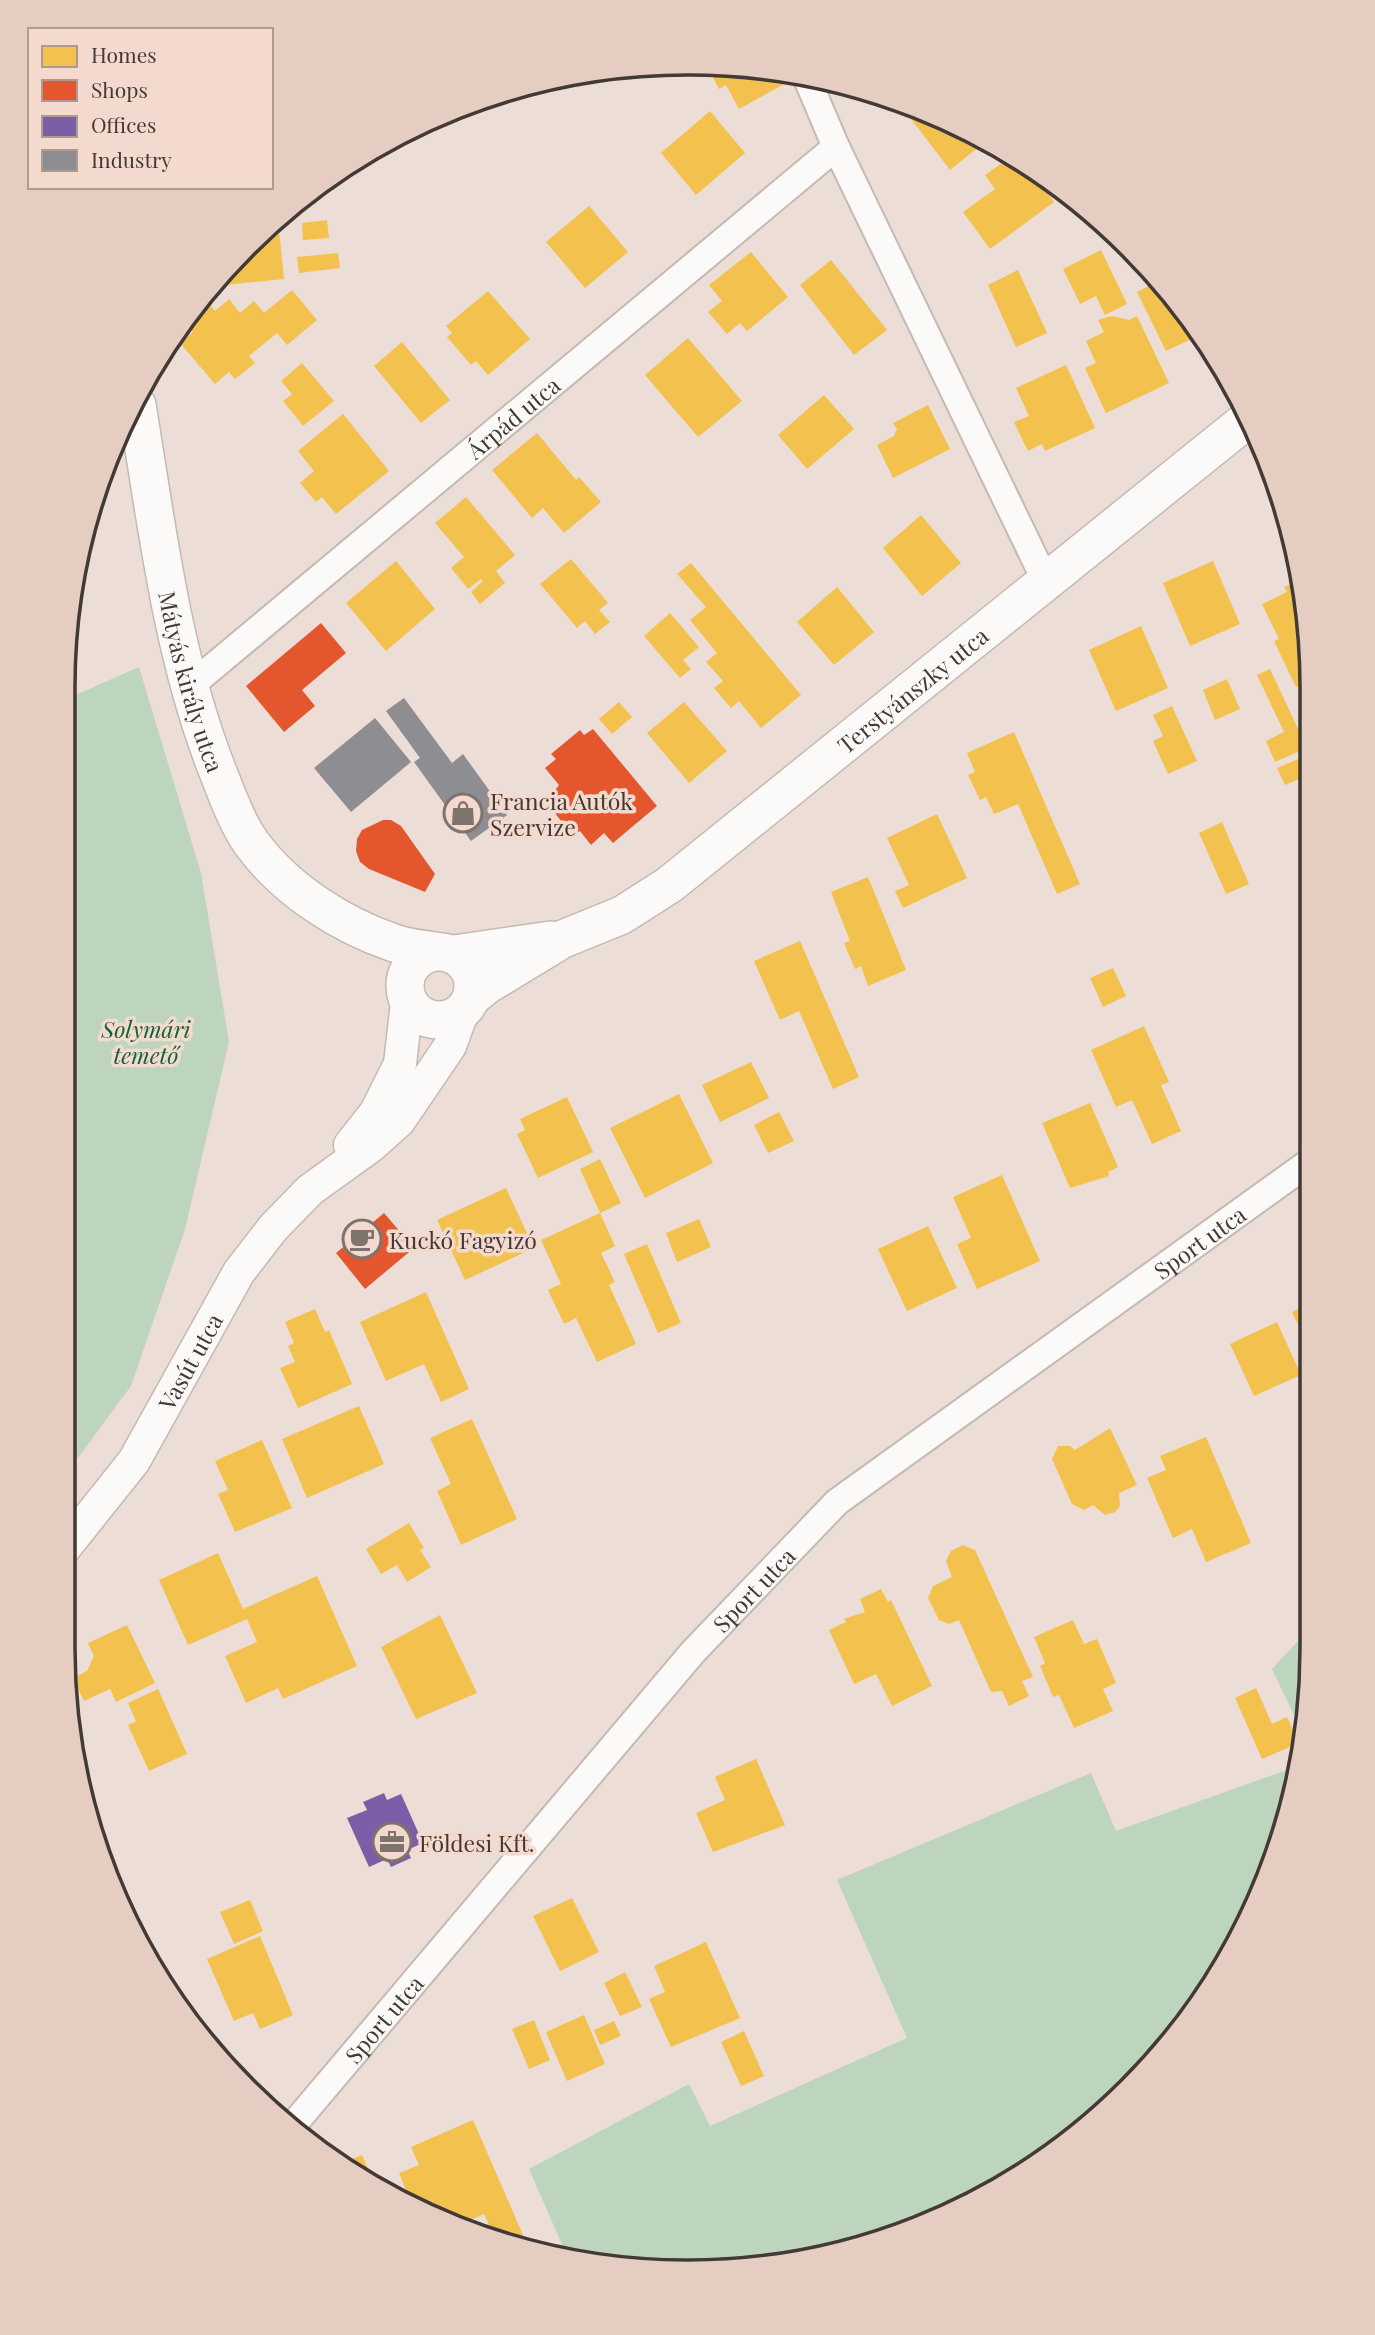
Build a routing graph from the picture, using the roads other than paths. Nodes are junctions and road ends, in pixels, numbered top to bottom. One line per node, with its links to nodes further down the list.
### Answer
1 (810, 88): 2 (street)
2 (836, 147): 5 (street); 6 (street, Árpád utca)
3 (139, 416): 6 (main road, Mátyás király utca)
4 (1241, 425): 5 (main road, Terstyánszky utca)
5 (1047, 584): 8 (main road, Terstyánszky utca)
6 (190, 686): 7 (main road, Mátyás király utca)
7 (332, 914): 9 (main road, Mátyás király utca); 10 (main road, Mátyás király utca)
8 (563, 939): 9 (main road, Terstyánszky utca); 11 (main road, Terstyánszky utca)
9 (445, 953): 10 (main road); 11 (main road)
10 (406, 994): 11 (main road); 13 (street, Vasút utca)
11 (466, 1006): 13 (street, Vasút utca)
12 (1300, 1169): 15 (street, Sport utca)
13 (316, 1185): 14 (street, Vasút utca)
14 (75, 1535)
15 (297, 2119)

